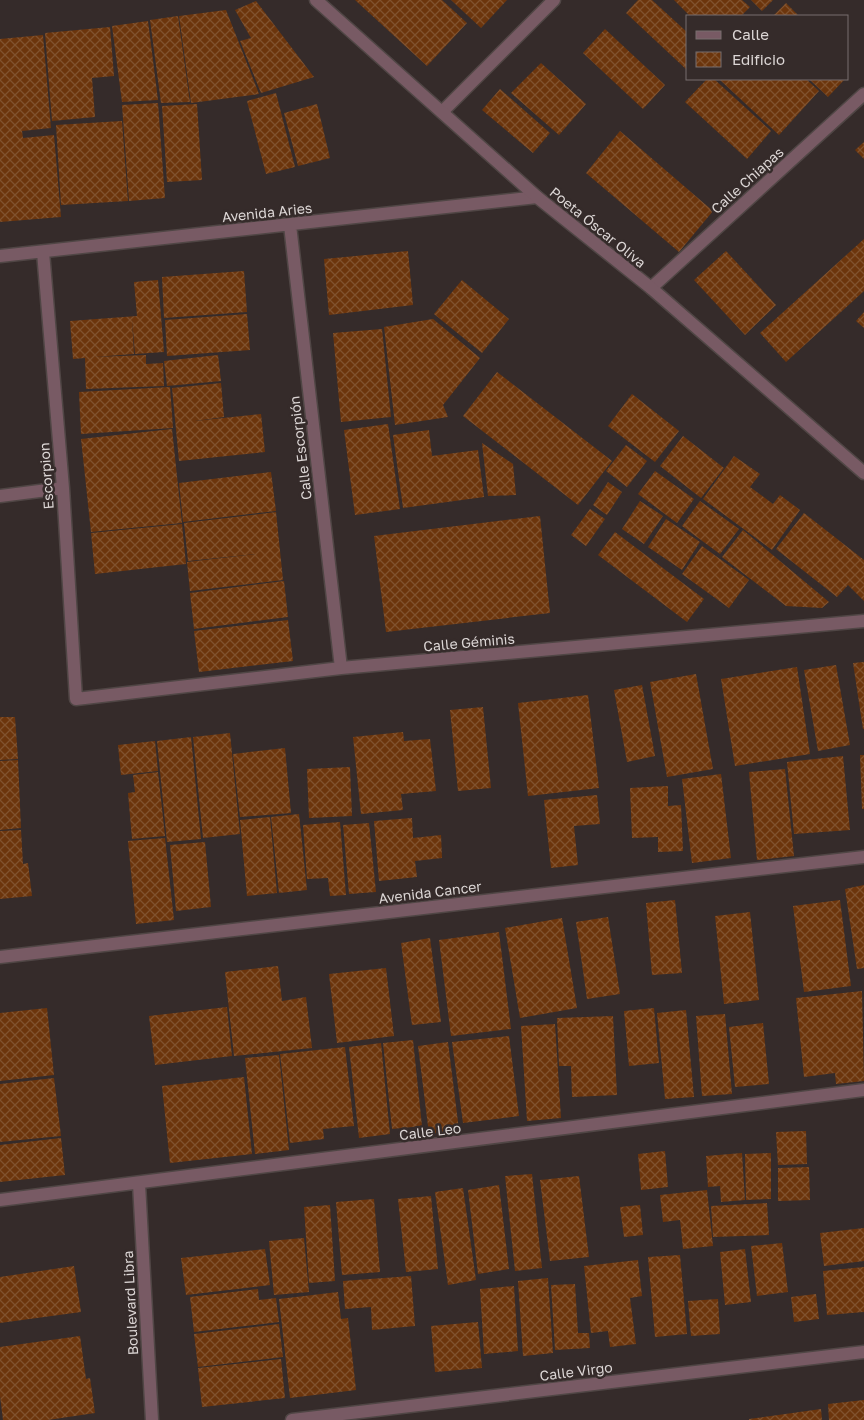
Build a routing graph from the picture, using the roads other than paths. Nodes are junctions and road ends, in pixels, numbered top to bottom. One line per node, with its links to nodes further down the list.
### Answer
1 (316, 0): 4 (street, Poeta Óscar Oliva)
2 (554, 0): 4 (street)
3 (864, 94): 9 (street, Calle Chiapas)
4 (442, 112): 5 (street, Poeta Óscar Oliva)
5 (537, 197): 6 (street, Avenida Aries); 9 (street, Poeta Óscar Oliva)
6 (290, 224): 7 (street, Avenida Aries); 14 (street, Calle Escorpión)
7 (43, 252): 8 (street, Avenida Aries); 11 (street, Escorpion)
8 (0, 256)
9 (651, 288): 10 (street, Poeta Óscar Oliva)
10 (863, 471)
11 (62, 488): 12 (street); 15 (street, Escorpion)
12 (0, 496)
13 (864, 621): 14 (street, Calle Géminis)
14 (341, 668): 15 (street, Calle Géminis)
15 (76, 699)
16 (864, 857): 17 (street, Avenida Cancer)
17 (0, 957)
18 (864, 1090): 19 (street, Calle Leo)
19 (139, 1184): 20 (street, Calle Leo); 22 (street, Boulevard Libra)
20 (0, 1200)
21 (864, 1352): 23 (street, Calle Virgo)
22 (152, 1420)
23 (292, 1420)

